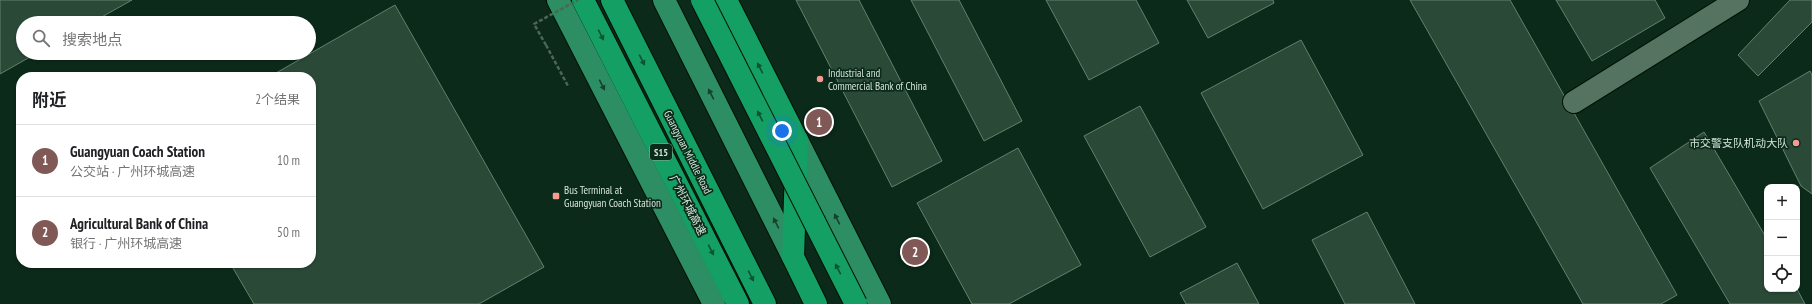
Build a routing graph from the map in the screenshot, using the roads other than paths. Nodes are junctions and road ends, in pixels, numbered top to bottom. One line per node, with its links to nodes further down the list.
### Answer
1 (558, 0): 11 (main road, one-way to 11)
2 (583, 0): 12 (highway, 广州环城高速 / S15, one-way to 12)
3 (612, 0): 13 (highway, Guangyuan Middle Road, one-way to 13)
4 (664, 0): 10 (main road, one-way to 4)
5 (702, 0): 15 (highway, one-way to 5, bridge)
6 (726, 0): 9 (highway, one-way to 6)
7 (1738, 0): 8 (lane)
8 (1574, 102)
9 (796, 140): 10 (highway); 16 (main road, one-way to 9)
10 (793, 257): 14 (highway)
11 (714, 304)
12 (738, 304)
13 (765, 304)
14 (816, 304)
15 (856, 304)
16 (880, 304)

